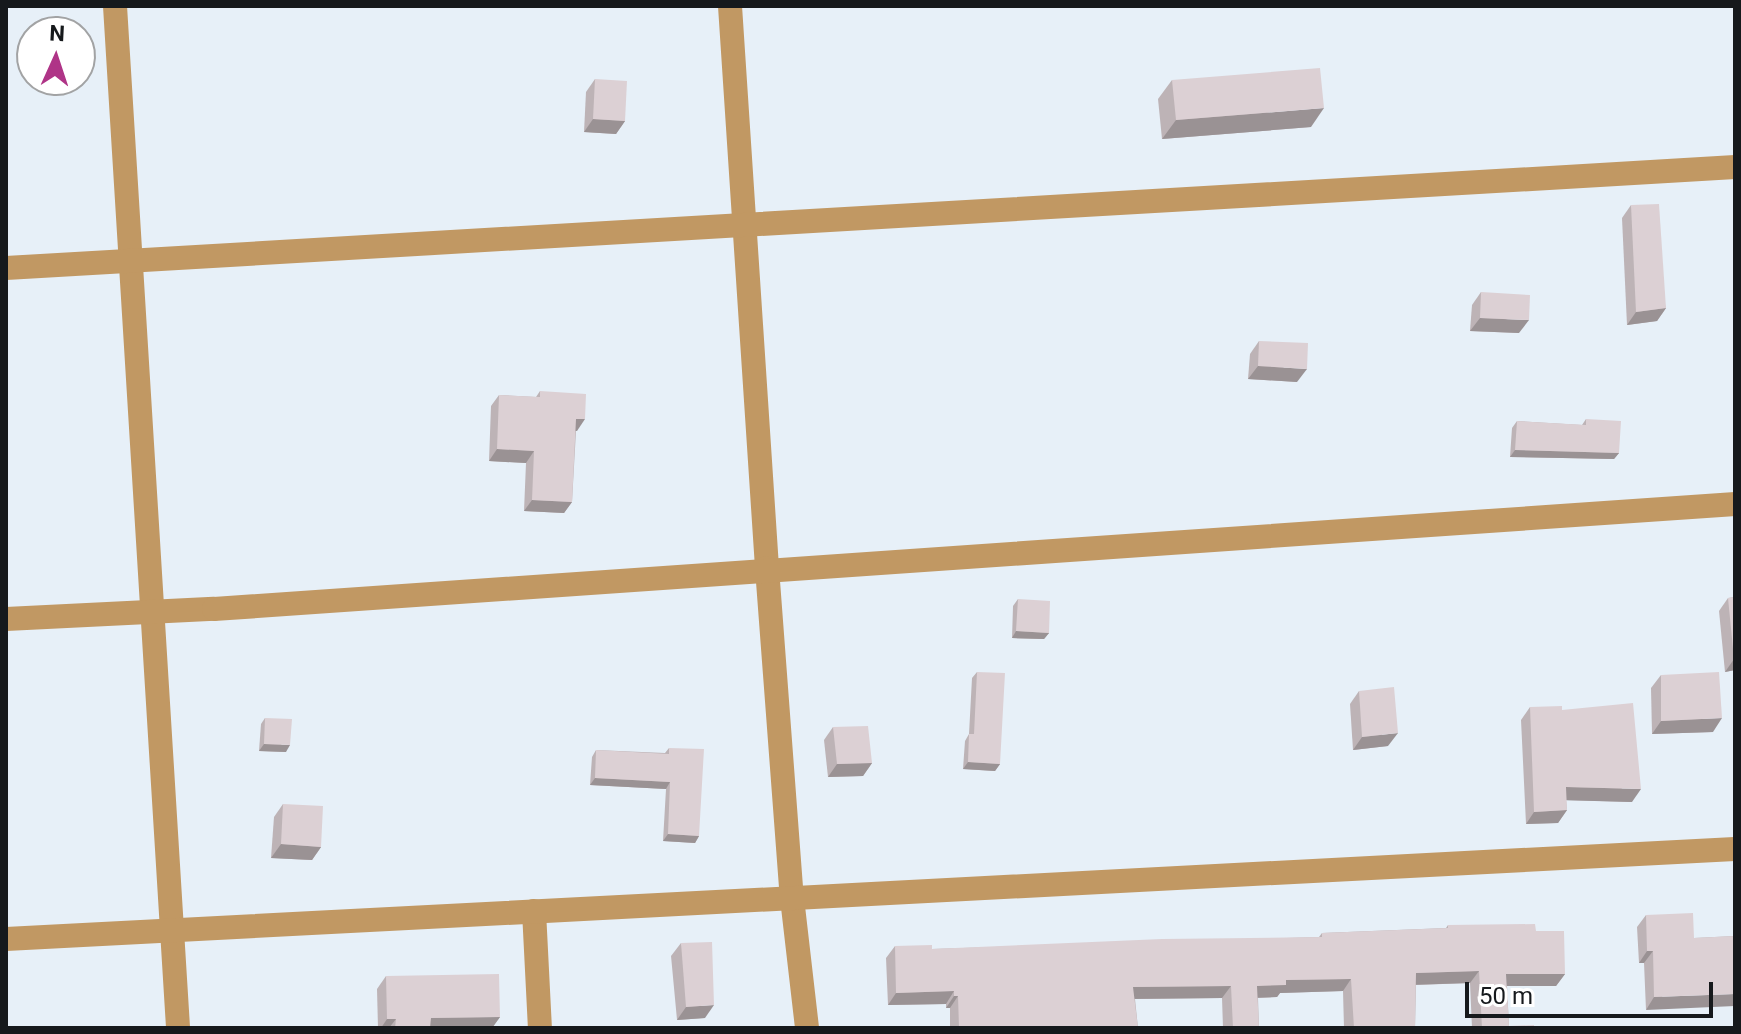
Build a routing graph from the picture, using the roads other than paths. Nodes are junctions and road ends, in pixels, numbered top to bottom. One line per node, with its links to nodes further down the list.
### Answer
1 (115, 6): 5 (street)
2 (730, 6): 4 (street)
3 (1735, 167): 4 (street)
4 (745, 225): 5 (street); 8 (street)
5 (131, 261): 6 (street); 9 (street)
6 (6, 268)
7 (1735, 504): 8 (street)
8 (767, 568): 9 (street); 12 (street)
9 (153, 612): 10 (street); 14 (street)
10 (6, 619)
11 (1735, 849): 12 (street)
12 (792, 898): 13 (street); 18 (street)
13 (534, 911): 14 (street); 17 (street)
14 (172, 930): 15 (street); 16 (street)
15 (6, 939)
16 (178, 1028)
17 (540, 1028)
18 (807, 1028)

